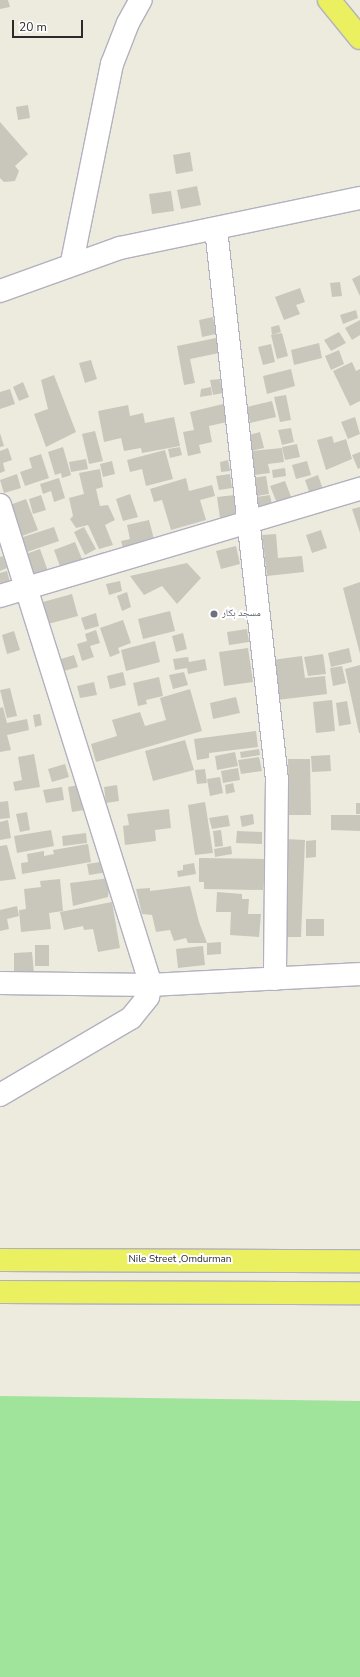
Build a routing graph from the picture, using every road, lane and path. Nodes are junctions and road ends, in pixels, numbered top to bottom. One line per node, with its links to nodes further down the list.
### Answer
1 (141, 0): 6 (street)
2 (329, 0): 3 (main road)
3 (360, 38)
4 (360, 198): 5 (street)
5 (216, 229): 6 (street); 10 (street)
6 (72, 262): 7 (street)
7 (0, 291)
8 (360, 489): 10 (street)
9 (0, 505): 11 (street)
10 (249, 523): 11 (street); 14 (street)
11 (26, 588): 12 (street); 16 (street)
12 (0, 596)
13 (360, 974): 14 (street)
14 (275, 979): 16 (street)
15 (0, 983): 16 (street)
16 (150, 985): 17 (street)
17 (0, 1095)
18 (0, 1260): 19 (main road, Nile Street ,Omdurman)
19 (360, 1261)
20 (0, 1292): 21 (main road)
21 (360, 1293)

